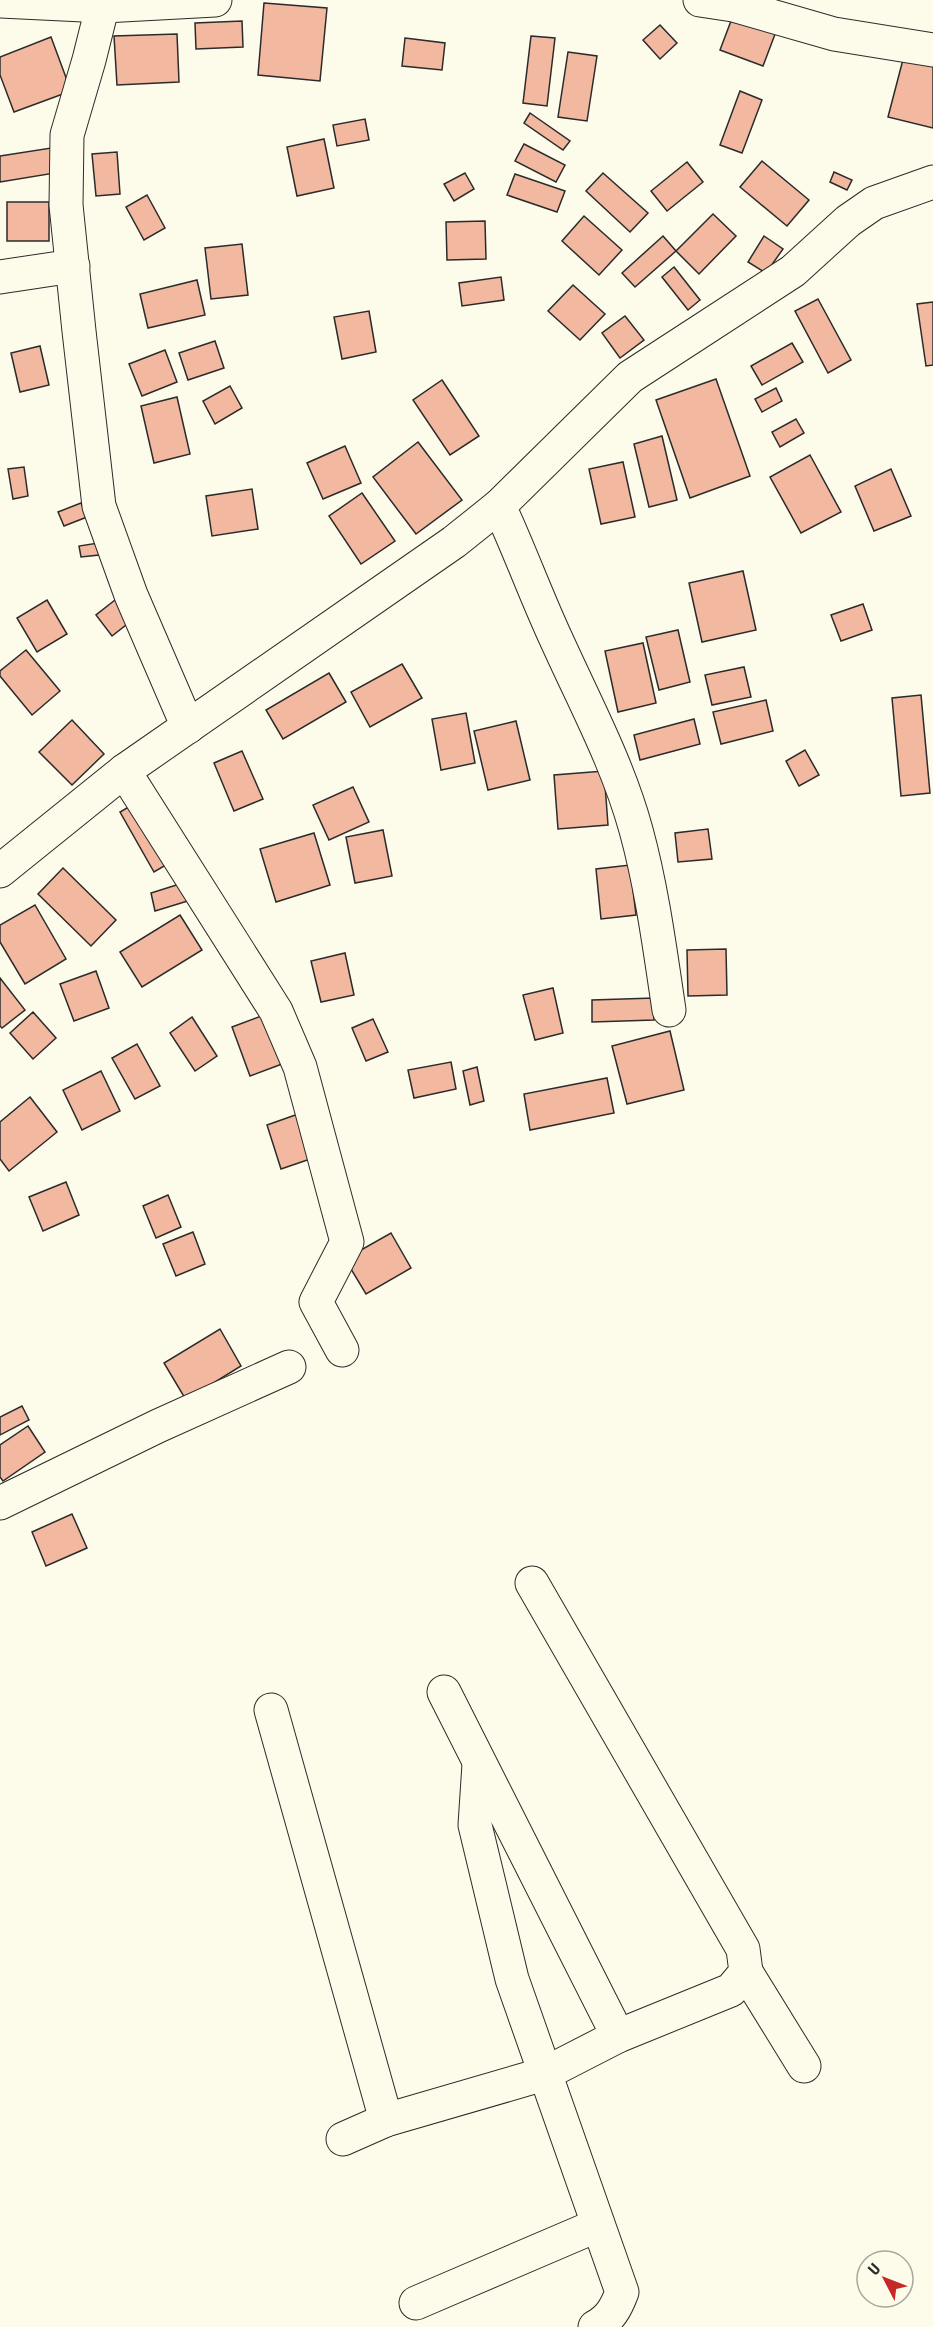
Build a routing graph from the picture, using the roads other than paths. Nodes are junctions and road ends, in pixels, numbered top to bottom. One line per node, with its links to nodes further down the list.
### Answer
1 (215, 0): 4 (street)
2 (700, 0): 5 (street)
3 (0, 1): 4 (street)
4 (104, 3): 7 (street)
5 (933, 50)
6 (933, 182): 9 (street)
7 (73, 266): 8 (street); 10 (street)
8 (0, 276)
9 (499, 506): 10 (street); 13 (street)
10 (188, 727): 11 (street)
11 (123, 771): 12 (street); 14 (street)
12 (0, 871)
13 (669, 1010)
14 (342, 1350)
15 (289, 1367): 16 (street)
16 (0, 1503)
17 (532, 1583): 21 (street)
18 (444, 1692): 20 (street)
19 (271, 1710): 25 (street)
20 (479, 1764): 22 (street); 24 (street)
21 (746, 1972): 22 (street); 23 (street)
22 (618, 2036): 24 (street)
23 (804, 2066)
24 (544, 2073): 25 (street); 27 (street)
25 (386, 2120): 26 (street)
26 (343, 2139)
27 (598, 2225): 28 (street); 29 (street)
28 (416, 2303)
29 (595, 2327)

